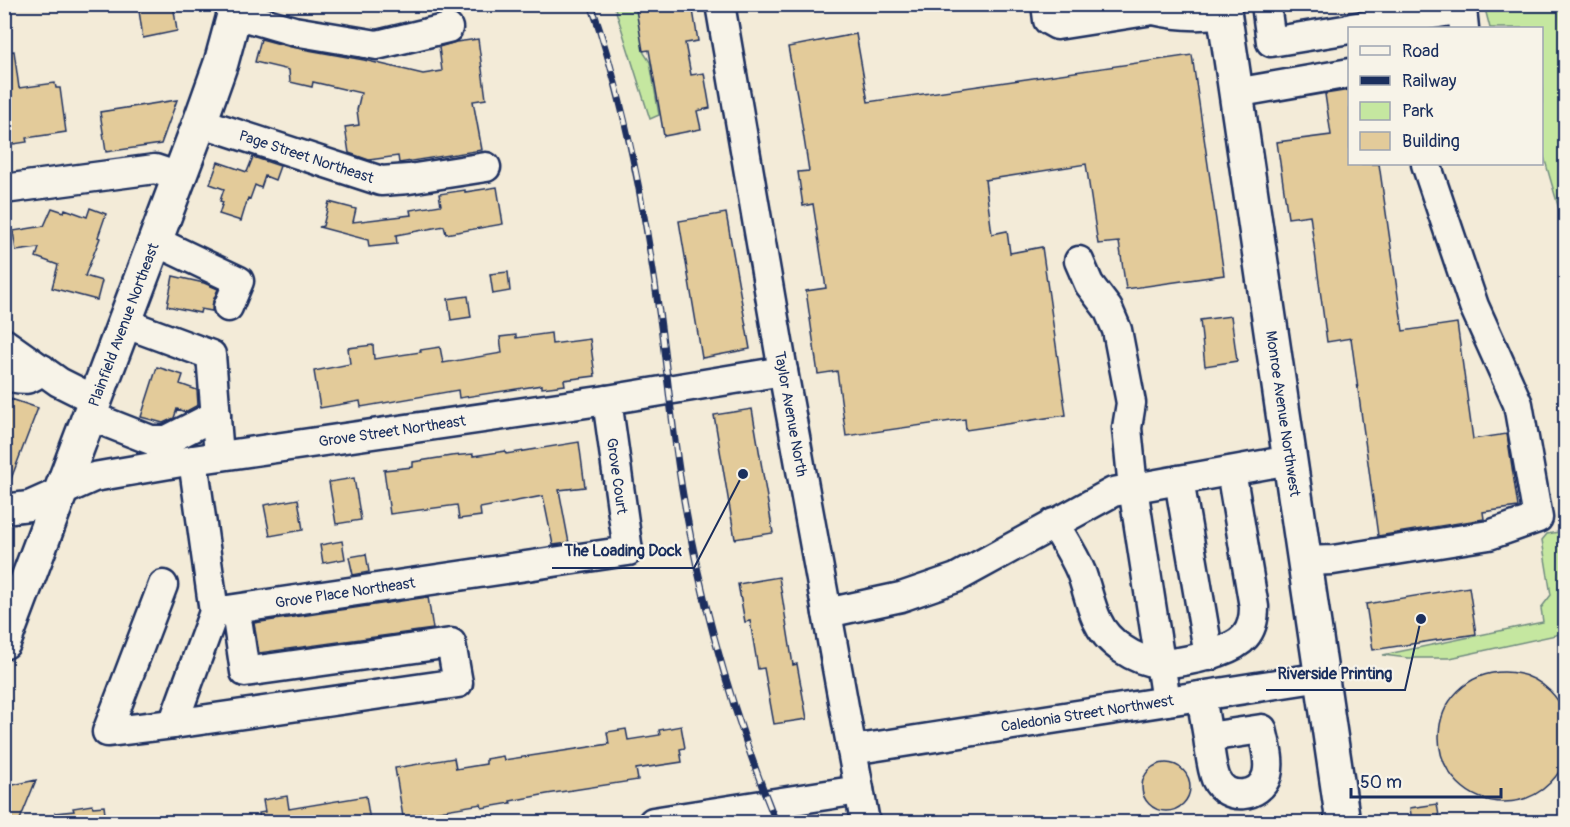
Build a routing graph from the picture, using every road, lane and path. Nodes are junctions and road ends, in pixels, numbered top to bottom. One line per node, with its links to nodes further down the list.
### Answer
1 (720, 4): 24 (street, Taylor Avenue North)
2 (1046, 4): 4 (street)
3 (1266, 4): 10 (street)
4 (1153, 7): 6 (street)
5 (236, 9): 9 (street); 13 (main road, Plainfield Avenue Northeast)
6 (1223, 9): 12 (main road, Monroe Avenue Northwest)
7 (1361, 27): 8 (street)
8 (1464, 27)
9 (448, 28)
10 (1348, 29)
11 (1348, 73): 12 (street)
12 (1235, 93): 30 (main road, Monroe Avenue Northwest)
13 (200, 122): 15 (street, Page Street Northeast); 16 (main road, Plainfield Avenue Northeast)
14 (1426, 165): 38 (street)
15 (486, 167)
16 (179, 177): 17 (street); 18 (main road, Plainfield Avenue Northeast)
17 (4, 189)
18 (155, 241): 20 (street); 21 (main road, Plainfield Avenue Northeast)
19 (1079, 261): 33 (street)
20 (228, 307)
21 (124, 323): 27 (main road, Plainfield Avenue Northeast); 28 (street)
22 (4, 343): 23 (street)
23 (42, 369): 25 (street); 27 (street)
24 (783, 371): 26 (street, Grove Street Northeast); 40 (street, Taylor Avenue North)
25 (4, 376)
26 (607, 400): 29 (street, Grove Street Northeast); 37 (street, Grove Court)
27 (92, 408): 28 (street); 34 (main road, Plainfield Avenue Northeast)
28 (216, 416): 29 (street)
29 (206, 458): 34 (street, Grove Street Northeast); 41 (street)
30 (1290, 460): 31 (street); 38 (main road, Monroe Avenue Northwest)
31 (1231, 471): 32 (street); 43 (street)
32 (1179, 480): 33 (street); 43 (street)
33 (1132, 488): 36 (street); 44 (street)
34 (61, 492): 35 (street, Grove Street Northeast); 42 (main road, Plainfield Avenue Northeast)
35 (4, 509)
36 (1054, 523): 40 (street); 44 (street)
37 (628, 551): 41 (street, Grove Place Northeast)
38 (1305, 561): 45 (main road, Monroe Avenue Northwest)
39 (163, 585): 48 (street)
40 (827, 613): 50 (street, Taylor Avenue North)
41 (226, 618): 48 (street); 48 (street)
42 (4, 642)
43 (1209, 656): 44 (street)
44 (1160, 663): 47 (street)
45 (1322, 677): 46 (street, Caledonia Street Northwest); 54 (main road, Monroe Avenue Northwest)
46 (1201, 696): 47 (street, Caledonia Street Northwest); 49 (street)
47 (1166, 701): 50 (street, Caledonia Street Northwest)
48 (173, 724)
49 (1208, 737)
50 (852, 750): 51 (street, Taylor Avenue North)
51 (859, 790): 52 (street); 53 (street, Taylor Avenue North)
52 (653, 822)
53 (865, 822)
54 (1343, 822)

